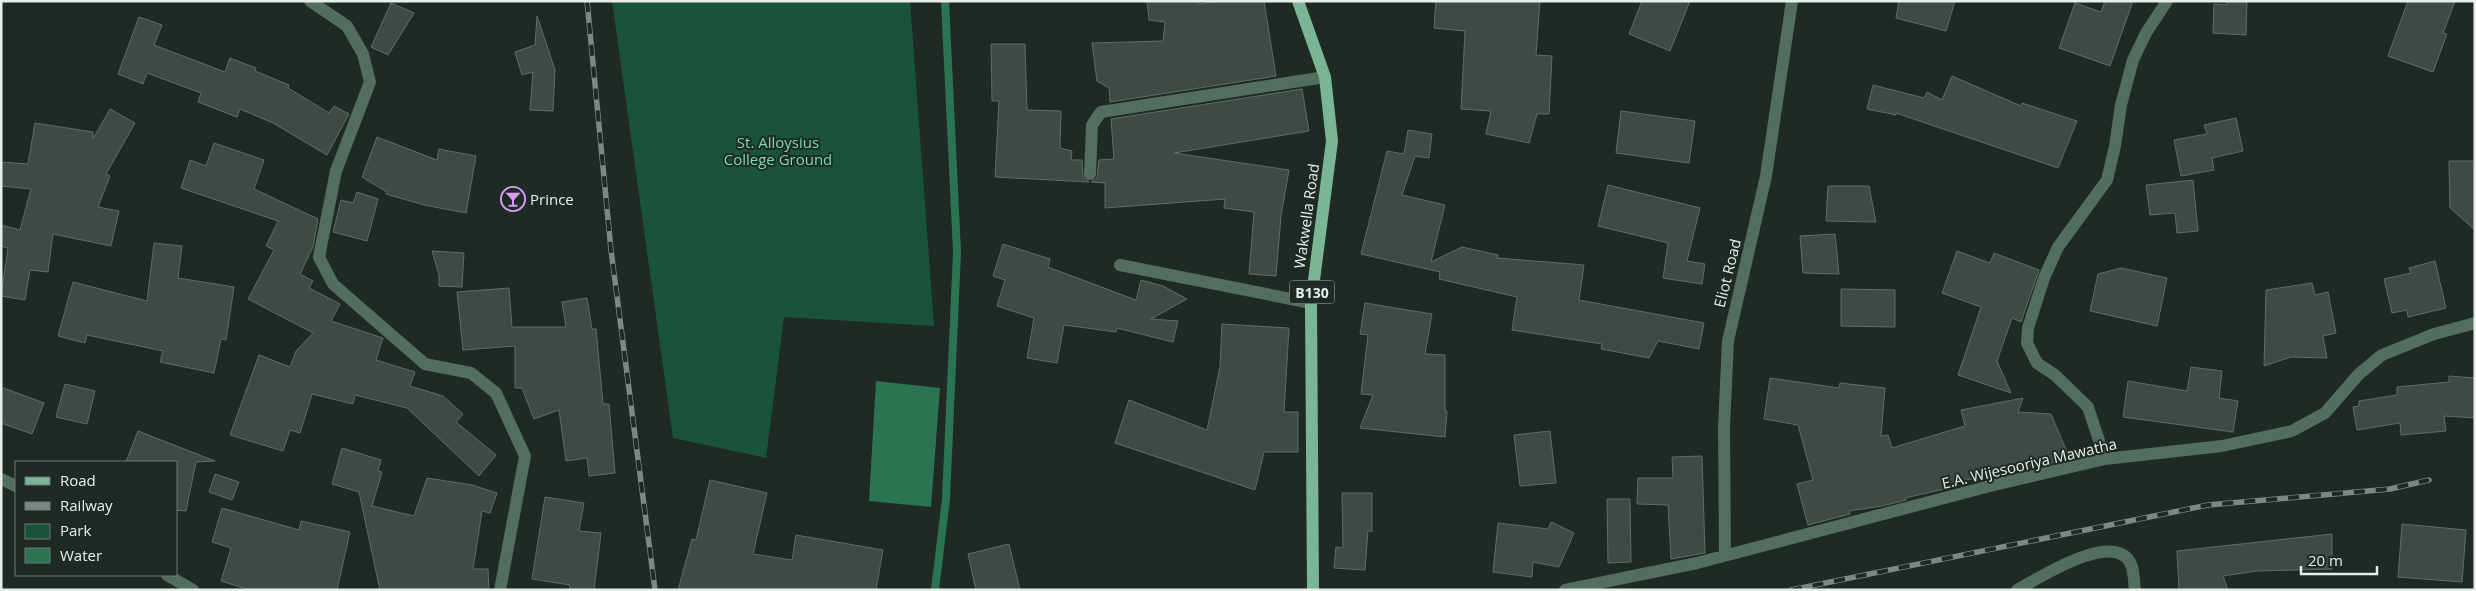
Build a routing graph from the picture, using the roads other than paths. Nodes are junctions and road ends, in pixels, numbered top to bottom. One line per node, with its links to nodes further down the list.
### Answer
1 (310, 1): 16 (street)
2 (1298, 1): 5 (main road, Wakwella Road / B130)
3 (1792, 1): 13 (street, Eliot Road)
4 (2167, 1): 10 (street)
5 (1325, 77): 6 (street); 8 (main road, Wakwella Road / B130)
6 (1090, 174)
7 (1120, 265): 8 (street)
8 (1311, 303): 17 (main road, Wakwella Road / B130)
9 (2475, 323): 10 (street, E.A. Wijesooriya Mawatha)
10 (2105, 459): 13 (street, E.A. Wijesooriya Mawatha)
11 (1, 479): 12 (street)
12 (15, 486)
13 (1725, 555): 18 (street, E.A. Wijesooriya Mawatha)
14 (170, 576): 15 (street)
15 (193, 590)
16 (500, 590)
17 (1313, 590)
18 (1565, 590)
19 (2017, 590): 20 (street)
20 (2135, 590)

